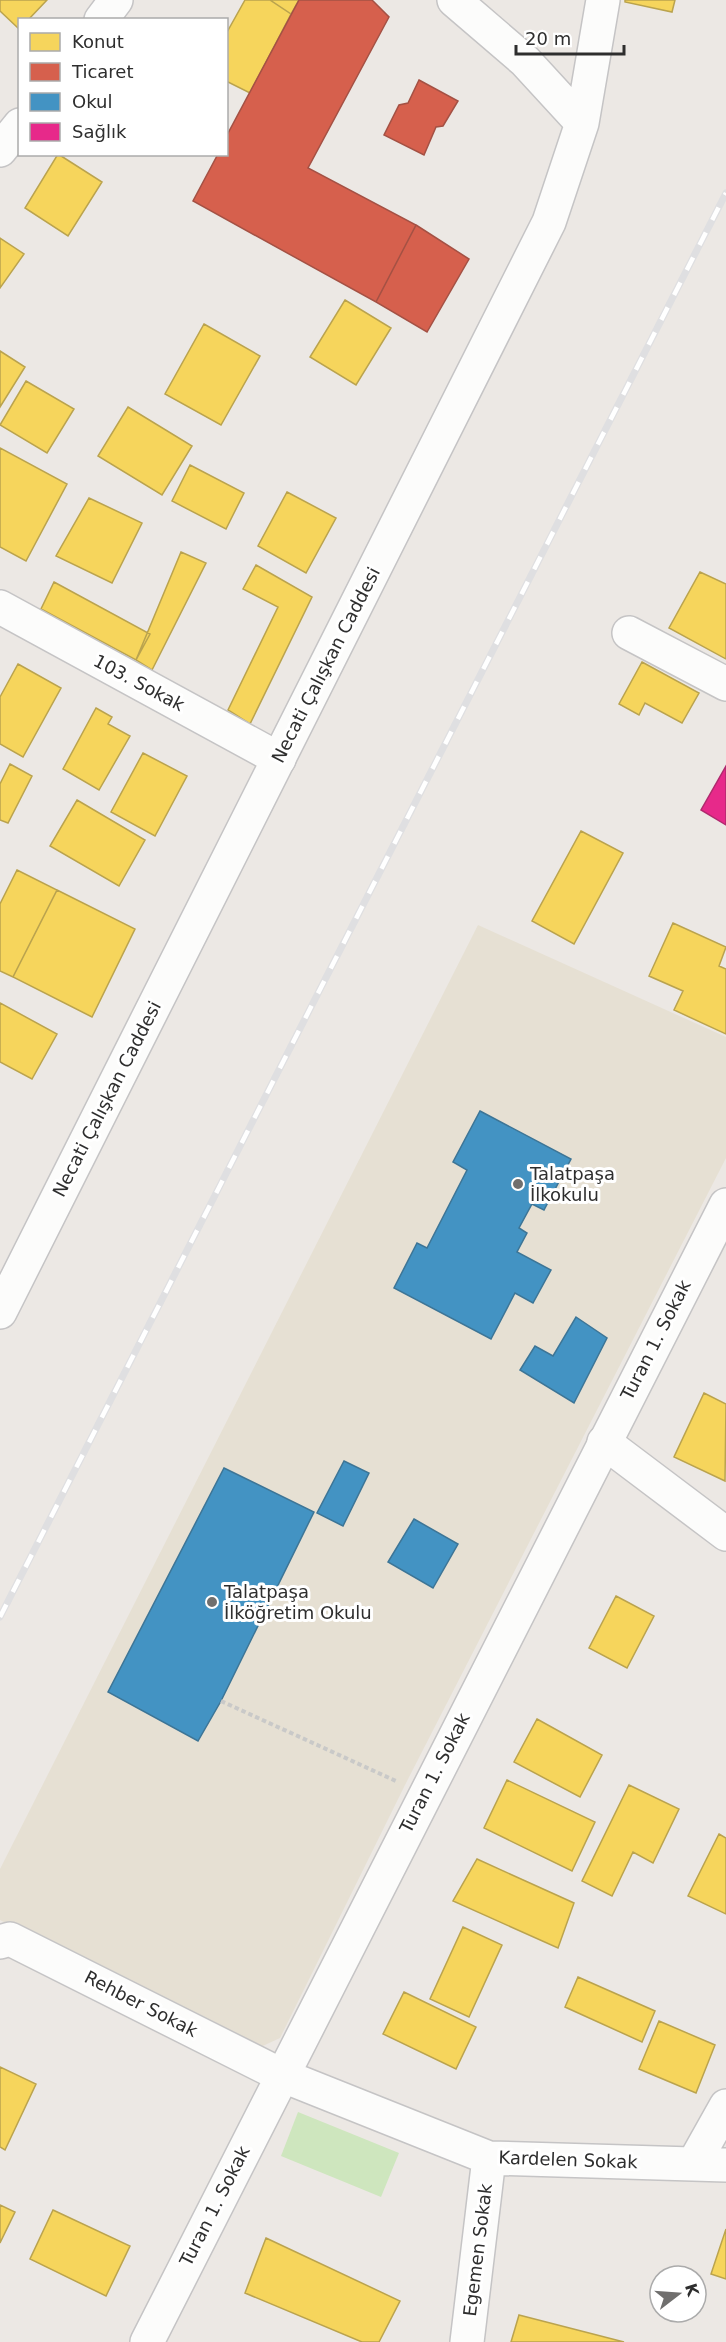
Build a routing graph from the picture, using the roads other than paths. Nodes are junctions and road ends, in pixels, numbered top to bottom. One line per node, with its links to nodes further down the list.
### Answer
1 (116, 0): 4 (street)
2 (454, 0): 5 (street)
3 (603, 0): 5 (street, Necati Çalışkan Caddesi)
4 (102, 18)
5 (582, 123): 11 (street, Necati Çalışkan Caddesi)
6 (18, 128): 7 (street)
7 (0, 150)
8 (0, 607): 11 (street, 103. Sokak)
9 (629, 633): 10 (street)
10 (726, 684)
11 (279, 759): 13 (street, Necati Çalışkan Caddesi)
12 (726, 1205): 14 (street, Turan 1. Sokak)
13 (0, 1312)
14 (604, 1442): 15 (street); 17 (street, Turan 1. Sokak)
15 (726, 1534)
16 (10, 1935): 17 (street, Rehber Sokak)
17 (281, 2075): 19 (street, Kardelen Sokak); 22 (street, Turan 1. Sokak)
18 (726, 2106): 20 (street)
19 (489, 2158): 20 (street, Kardelen Sokak); 23 (street, Egemen Sokak)
20 (694, 2163): 21 (street, Kardelen Sokak)
21 (726, 2166)
22 (147, 2342)
23 (467, 2342)

